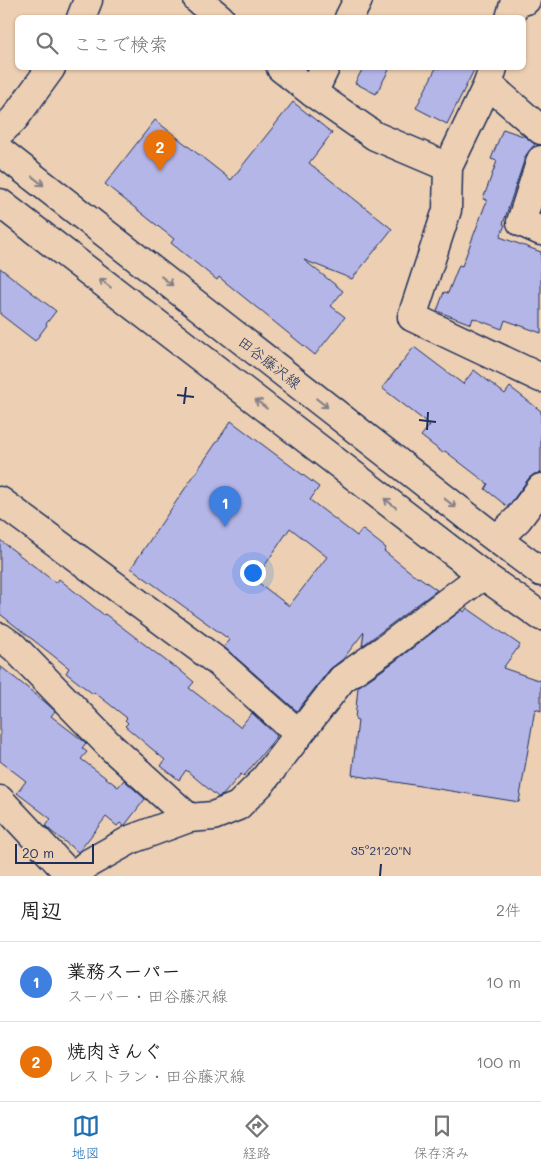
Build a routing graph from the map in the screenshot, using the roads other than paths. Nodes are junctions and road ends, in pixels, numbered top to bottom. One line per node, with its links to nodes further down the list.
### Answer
1 (88, 0): 5 (street)
2 (198, 0): 6 (street)
3 (358, 0): 7 (street)
4 (526, 0): 8 (street)
5 (82, 15)
6 (216, 15)
7 (350, 15)
8 (511, 15)
9 (50, 70): 15 (street)
10 (284, 70): 13 (street)
11 (324, 70): 13 (street)
12 (491, 76): 14 (street); 18 (street)
13 (313, 93): 18 (street)
14 (541, 130)
15 (0, 132)
16 (0, 151): 24 (street, 田谷藤沢線, one-way to 24)
17 (541, 160): 20 (street)
18 (448, 167): 21 (street)
19 (0, 203): 26 (street, one-way to 19)
20 (541, 231)
21 (541, 378)
22 (541, 488): 24 (street)
23 (0, 501): 29 (street)
24 (497, 539): 25 (street, 田谷藤沢線)
25 (541, 572)
26 (483, 575): 27 (street); 29 (street)
27 (541, 616)
28 (0, 637): 31 (street)
29 (299, 734): 31 (street)
30 (0, 800): 32 (street)
31 (189, 818): 32 (street)
32 (72, 876)

